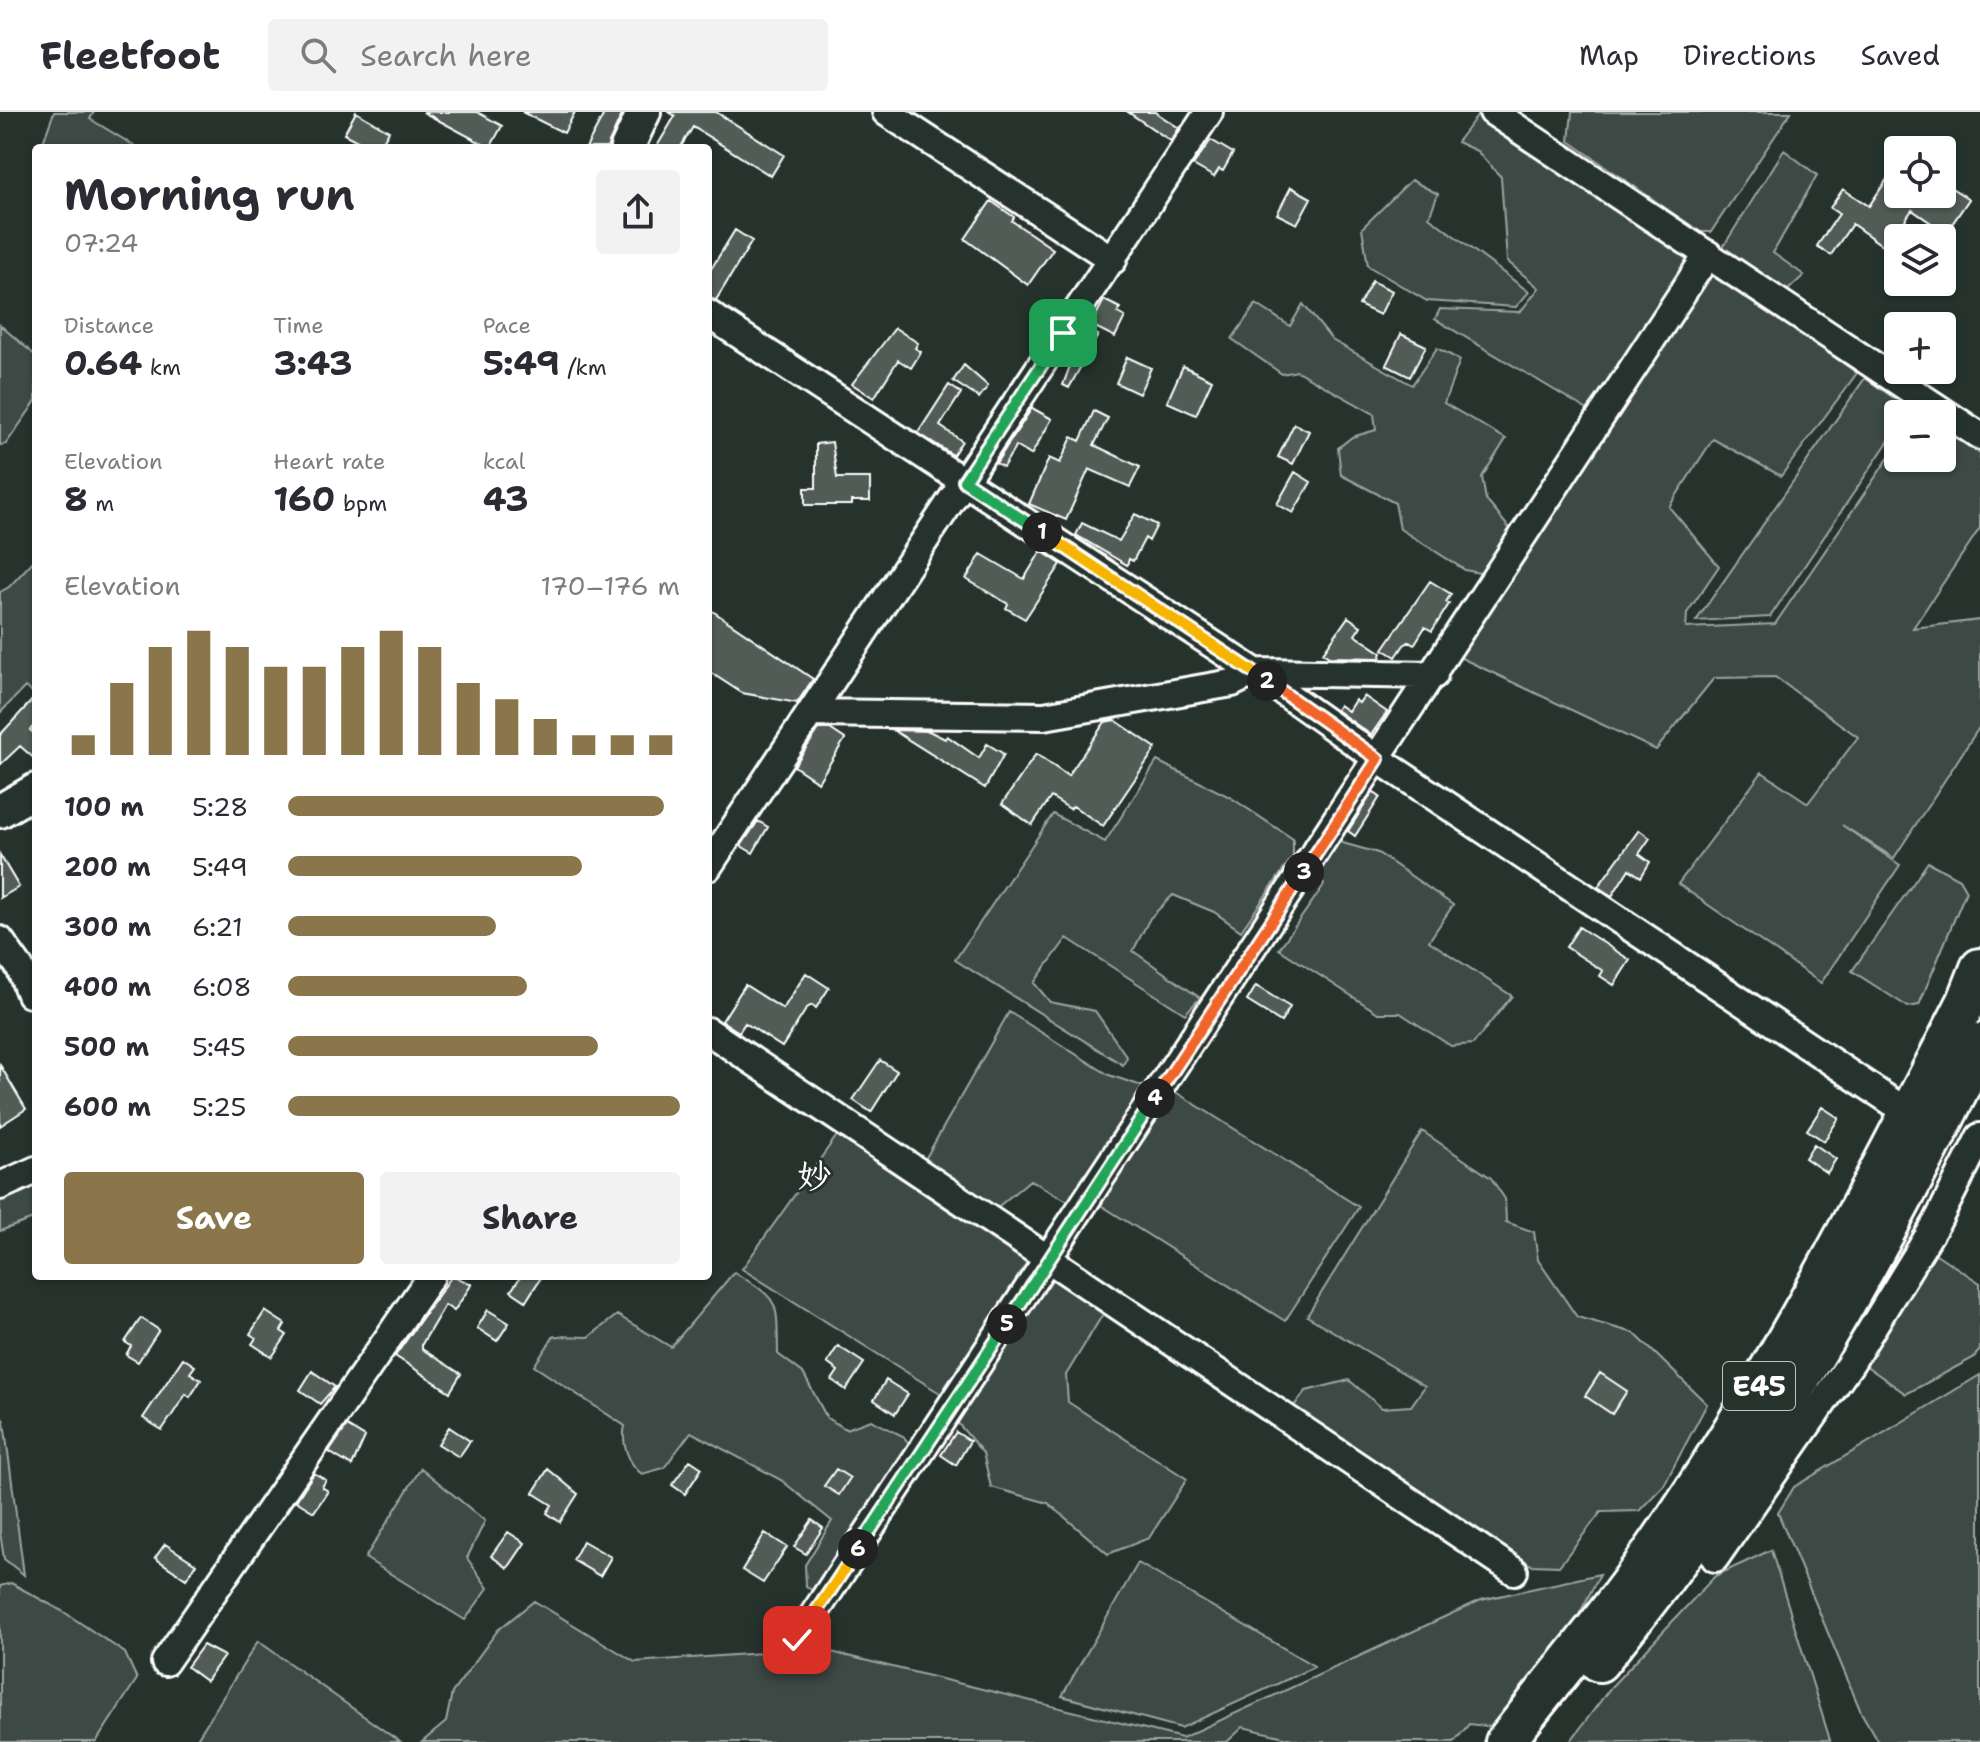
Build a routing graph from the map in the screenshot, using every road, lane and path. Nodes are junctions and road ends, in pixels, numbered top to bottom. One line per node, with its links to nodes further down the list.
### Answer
1 (644, 112): 5 (main road)
2 (886, 112): 7 (street)
3 (1209, 112): 7 (street)
4 (1493, 112): 6 (street)
5 (629, 144)
6 (1708, 254): 9 (street); 12 (street)
7 (1113, 260): 10 (street)
8 (712, 317): 10 (street)
9 (1980, 436)
10 (964, 481): 11 (street); 13 (street)
11 (1255, 672): 12 (street); 13 (street); 14 (street)
12 (1434, 675): 14 (street)
13 (810, 713): 15 (street)
14 (1378, 759): 21 (street); 25 (street)
15 (712, 861)
16 (0, 940): 18 (street)
17 (1980, 968): 31 (highway, E45)
18 (30, 994)
19 (712, 1034): 25 (street)
20 (1980, 1043): 32 (highway, E45)
21 (1892, 1102)
22 (1977, 1152): 27 (street)
23 (32, 1172): 24 (street)
24 (0, 1186)
25 (1049, 1259): 28 (street); 29 (street)
26 (428, 1280): 30 (street)
27 (1715, 1558)
28 (1514, 1571)
29 (797, 1640)
30 (165, 1662)
31 (1505, 1742)
32 (1533, 1742)

